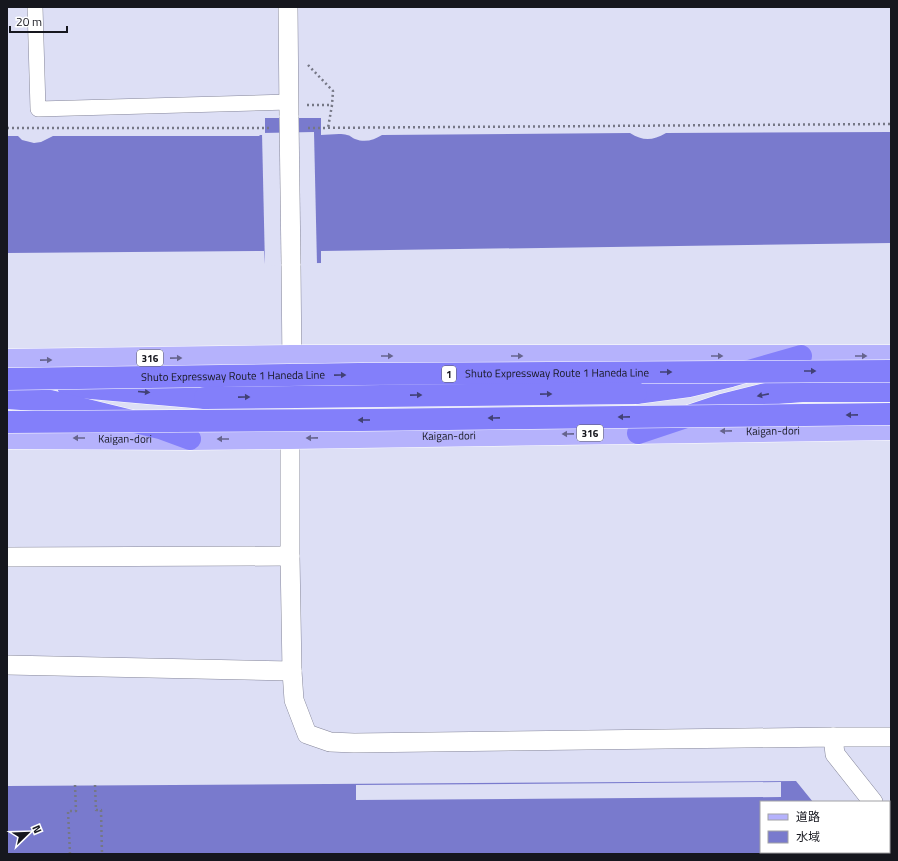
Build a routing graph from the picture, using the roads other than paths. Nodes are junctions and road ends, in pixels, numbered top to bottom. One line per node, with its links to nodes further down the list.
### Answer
1 (35, 7): 3 (street)
2 (288, 7): 3 (street)
3 (293, 108): 4 (street, bridge)
4 (292, 356): 5 (main road, 316, one-way to 5); 7 (main road, 316, one-way to 4); 17 (street)
5 (801, 356): 6 (main road, 316, one-way to 6); 9 (highway, one-way to 5, bridge)
6 (891, 356)
7 (7, 360)
8 (891, 371): 9 (highway, Shuto Expressway Route 1 Haneda Line / 1, one-way to 8, bridge)
9 (7, 380)
10 (891, 391): 15 (highway, one-way to 15)
11 (7, 398): 18 (highway)
12 (891, 414): 13 (highway, one-way to 13, bridge)
13 (7, 422)
14 (891, 429): 15 (main road, Kaigan-dori / 316, one-way to 15)
15 (638, 432): 17 (main road, Kaigan-dori / 316, one-way to 17)
16 (7, 438): 18 (main road, Kaigan-dori / 316, one-way to 16)
17 (290, 438): 18 (main road, Kaigan-dori / 316, one-way to 18); 19 (street)
18 (190, 439)
19 (290, 556): 20 (street); 22 (street)
20 (7, 557)
21 (7, 666): 22 (street)
22 (292, 671): 23 (street)
23 (833, 737): 24 (street); 25 (street)
24 (891, 737)
25 (872, 801)

